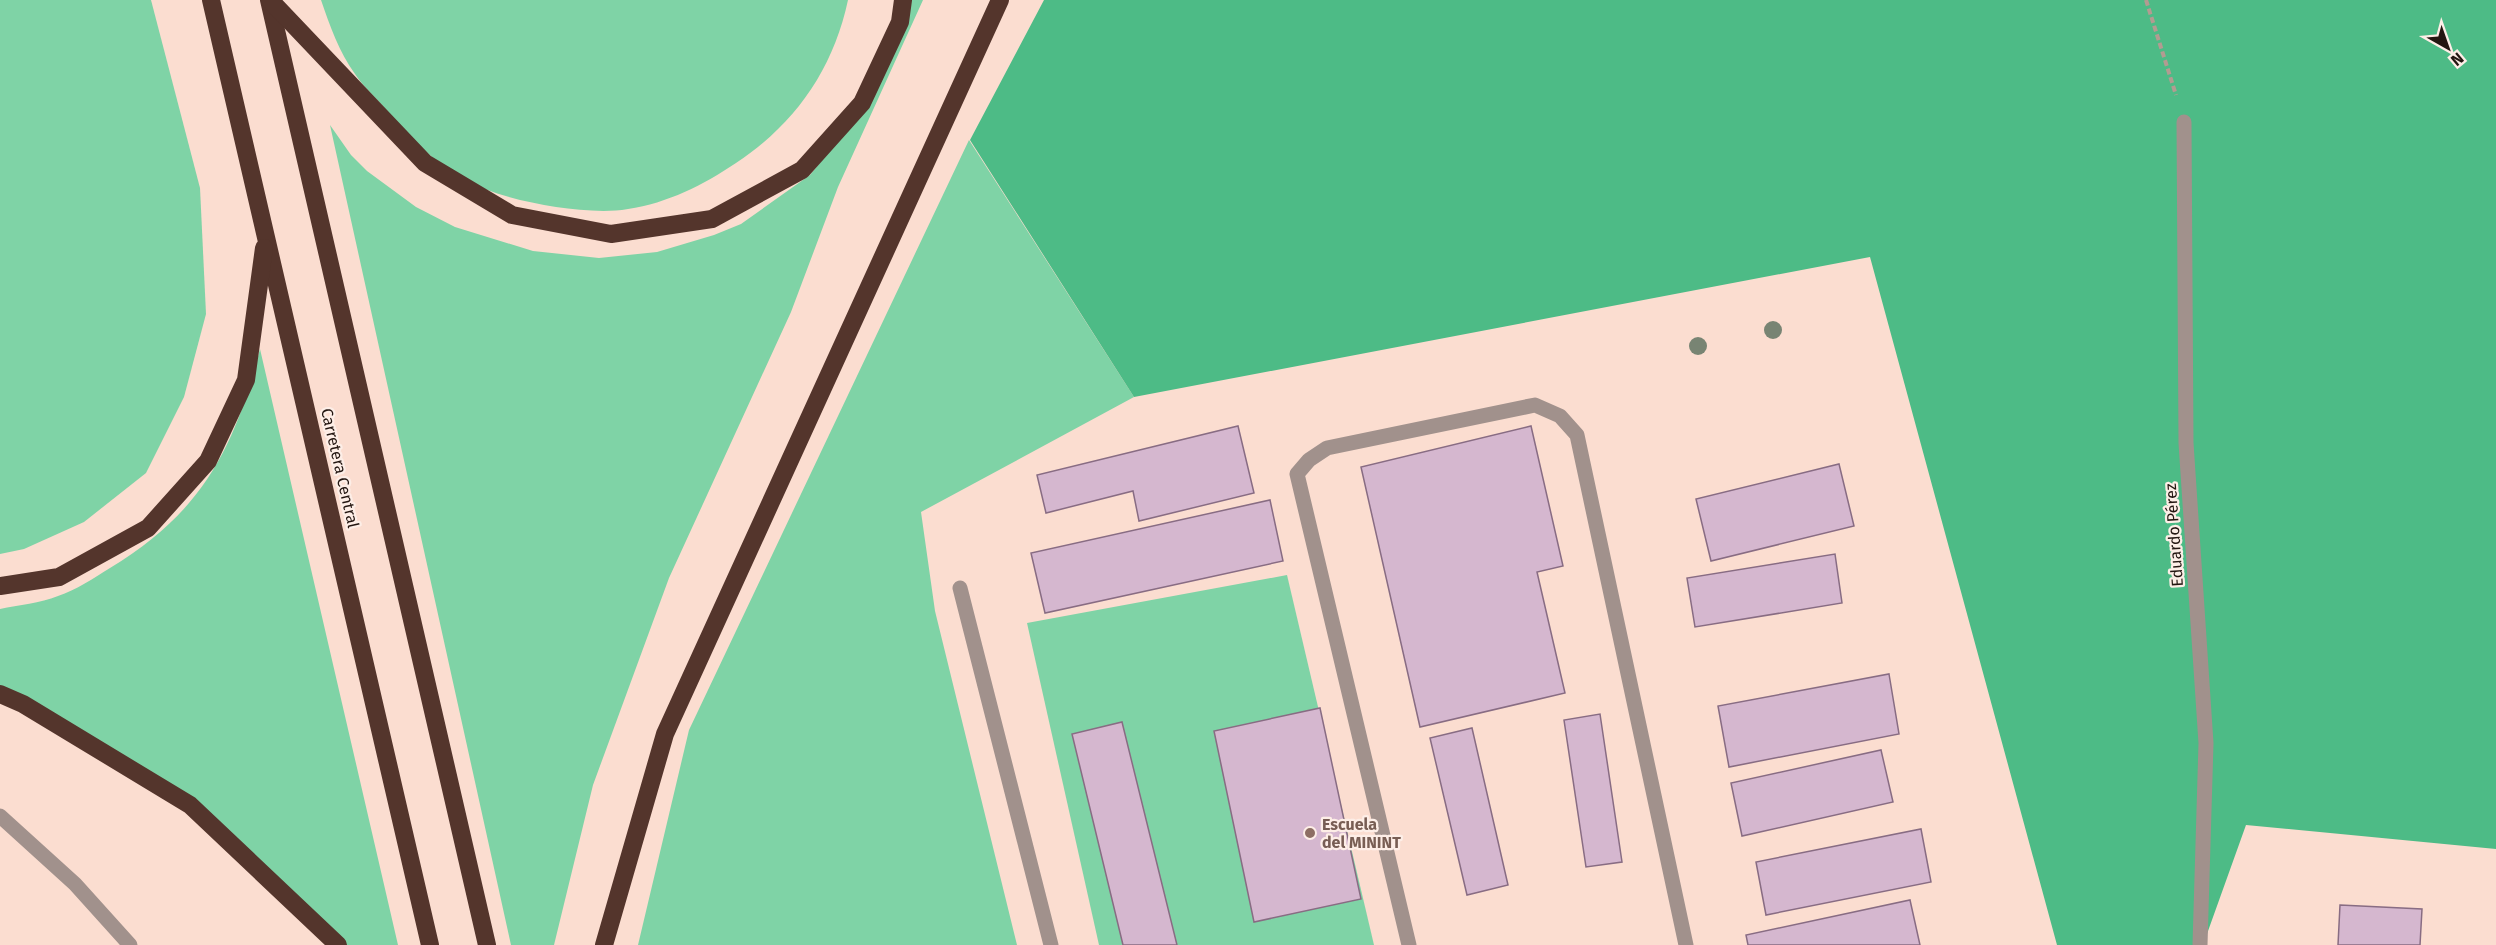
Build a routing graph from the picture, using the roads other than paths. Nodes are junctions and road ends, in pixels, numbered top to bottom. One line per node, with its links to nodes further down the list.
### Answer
1 (211, 0): 6 (highway, Carretera Central)
2 (269, 0): 3 (highway); 14 (highway)
3 (903, 0)
4 (1000, 0): 15 (highway)
5 (2184, 122): 19 (street, Eduardo Pérez)
6 (266, 234): 7 (highway); 13 (highway, Carretera Central)
7 (0, 586)
8 (960, 588): 16 (street)
9 (0, 694): 12 (highway)
10 (0, 816): 11 (street)
11 (130, 945)
12 (338, 945)
13 (430, 945)
14 (487, 945)
15 (604, 945)
16 (1052, 945)
17 (1409, 945): 18 (street)
18 (1686, 945)
19 (2200, 945)

